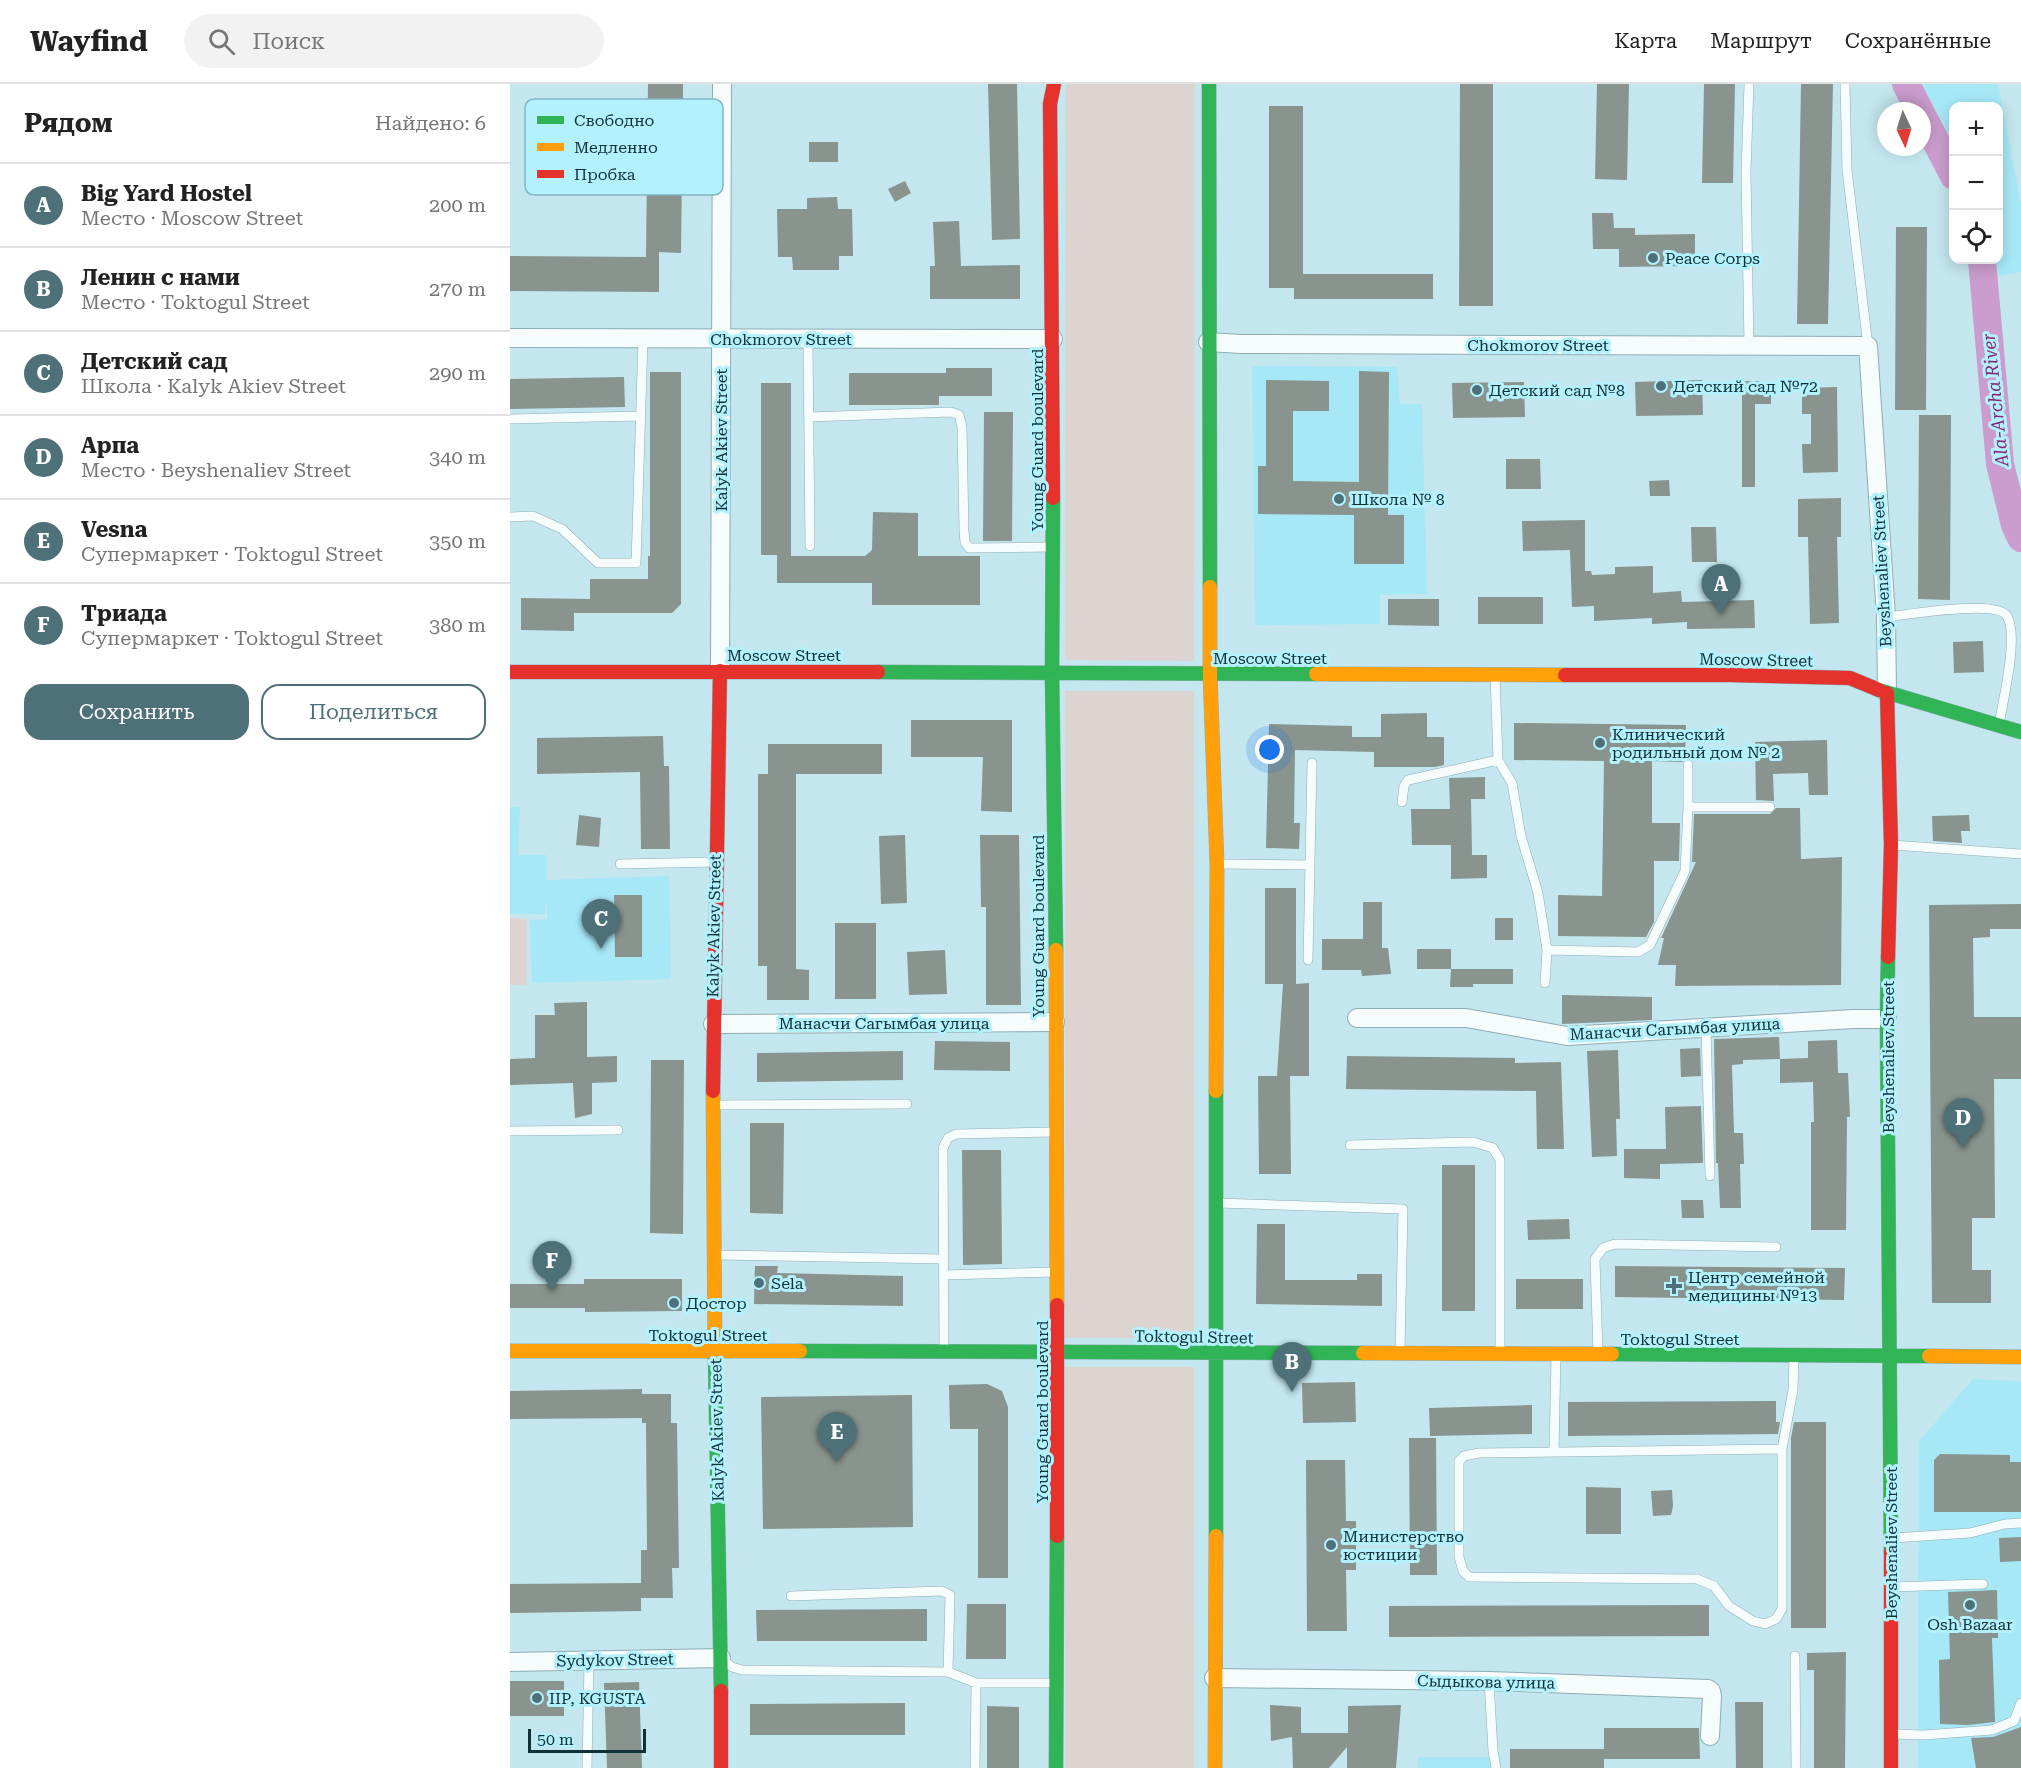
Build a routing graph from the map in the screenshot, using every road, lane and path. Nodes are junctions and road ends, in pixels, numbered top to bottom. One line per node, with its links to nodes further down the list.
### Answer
1 (1054, 84): 9 (main road, Young Guard boulevard)
2 (1209, 84): 11 (main road)
3 (1749, 84): 12 (lane)
4 (1845, 84): 13 (lane)
5 (722, 195): 8 (street, Kalyk Akiev Street)
6 (510, 338): 7 (street, Chokmorov Street)
7 (643, 339): 8 (street, Chokmorov Street); 14 (lane)
8 (722, 339): 10 (street, Chokmorov Street); 21 (street, Kalyk Akiev Street)
9 (1053, 339): 10 (street, Chokmorov Street); 19 (main road, Young Guard boulevard)
10 (808, 340): 15 (lane)
11 (1208, 342): 12 (street, Chokmorov Street); 24 (main road)
12 (1749, 346): 13 (street, Chokmorov Street)
13 (1868, 346): 20 (street, Beyshenaliev Street)
14 (640, 416): 16 (lane); 17 (lane)
15 (809, 417): 18 (lane); 19 (lane)
16 (510, 418)
17 (510, 517)
18 (810, 546)
19 (1053, 546): 23 (main road, Young Guard boulevard)
20 (1886, 617): 26 (street, Beyshenaliev Street); 27 (lane)
21 (720, 671): 22 (main road, Moscow Street); 23 (main road, Moscow Street); 37 (main road, Kalyk Akiev Street)
22 (510, 672)
23 (1052, 674): 24 (main road, Moscow Street); 46 (main road, Young Guard boulevard)
24 (1210, 674): 25 (main road, Moscow Street); 39 (main road)
25 (1495, 675): 26 (main road, Moscow Street); 29 (lane)
26 (1887, 693): 27 (main road, Moscow Street); 35 (main road, Beyshenaliev Street)
27 (1999, 725): 28 (main road, Moscow Street)
28 (2021, 732)
29 (1498, 760): 32 (lane); 41 (lane)
30 (1312, 763): 40 (lane)
31 (1688, 765): 33 (lane)
32 (1402, 802)
33 (1688, 807): 34 (lane); 41 (lane)
34 (1770, 807)
35 (1891, 845): 36 (lane); 45 (main road, Beyshenaliev Street)
36 (2021, 854)
37 (715, 862): 38 (lane); 47 (main road, Kalyk Akiev Street)
38 (620, 864)
39 (1217, 864): 40 (lane); 56 (main road)
40 (1310, 865): 42 (lane)
41 (1546, 950): 43 (lane)
42 (1308, 960)
43 (1545, 982)
44 (1357, 1018): 48 (street, Манасчи Сагымбая улица)
45 (1887, 1019): 48 (street, Манасчи Сагымбая улица); 72 (main road, Beyshenaliev Street)
46 (1055, 1022): 47 (street, Манасчи Сагымбая улица); 53 (main road, Young Guard boulevard)
47 (713, 1024): 50 (main road, Kalyk Akiev Street)
48 (1706, 1027): 55 (lane)
49 (907, 1104): 50 (lane)
50 (714, 1105): 58 (main road, Kalyk Akiev Street)
51 (618, 1130): 52 (lane)
52 (510, 1131)
53 (1058, 1132): 59 (lane); 60 (main road, Young Guard boulevard)
54 (1350, 1145): 68 (lane)
55 (1710, 1176)
56 (1215, 1203): 66 (main road); 67 (lane)
57 (1776, 1247): 70 (lane)
58 (714, 1255): 59 (lane); 65 (main road, Kalyk Akiev Street)
59 (943, 1259): 61 (lane)
60 (1058, 1272): 61 (lane); 64 (main road, Young Guard boulevard)
61 (944, 1275): 63 (lane)
62 (510, 1351): 65 (main road, Toktogul Street)
63 (944, 1351): 64 (main road, Toktogul Street); 65 (main road, Toktogul Street)
64 (1058, 1351): 66 (main road, Toktogul Street); 89 (main road, Young Guard boulevard)
65 (716, 1352): 82 (main road, Kalyk Akiev Street)
66 (1215, 1353): 67 (main road, Toktogul Street); 86 (main road)
67 (1400, 1354): 68 (main road, Toktogul Street)
68 (1500, 1355): 69 (main road, Toktogul Street)
69 (1556, 1355): 70 (main road, Toktogul Street); 75 (lane)
70 (1598, 1355): 71 (main road, Toktogul Street)
71 (1794, 1356): 72 (main road, Toktogul Street); 74 (lane)
72 (1891, 1357): 73 (main road, Toktogul Street); 77 (main road, Beyshenaliev Street)
73 (2021, 1357)
74 (1782, 1449): 75 (lane); 75 (lane)
75 (1554, 1452)
76 (2021, 1523): 77 (lane)
77 (1891, 1538): 79 (main road, Beyshenaliev Street)
78 (1983, 1584): 79 (lane)
79 (1891, 1587): 91 (main road, Beyshenaliev Street)
80 (791, 1596): 85 (lane)
81 (1796, 1656): 99 (lane)
82 (721, 1658): 83 (street, Sydykov Street); 85 (lane); 94 (main road, Kalyk Akiev Street)
83 (589, 1659): 84 (street, Sydykov Street); 93 (lane)
84 (510, 1662)
85 (948, 1672): 88 (lane)
86 (1214, 1678): 87 (street, Сыдыкова улица); 97 (main road)
87 (1490, 1681): 92 (street, Сыдыкова улица); 98 (lane)
88 (976, 1683): 89 (lane); 95 (lane)
89 (1057, 1683): 96 (main road, Young Guard boulevard)
90 (2021, 1703): 91 (lane)
91 (1891, 1733): 100 (main road, Beyshenaliev Street)
92 (1710, 1736)
93 (587, 1768)
94 (721, 1768)
95 (975, 1768)
96 (1056, 1768)
97 (1215, 1768)
98 (1496, 1768)
99 (1796, 1768)
100 (1891, 1768)

